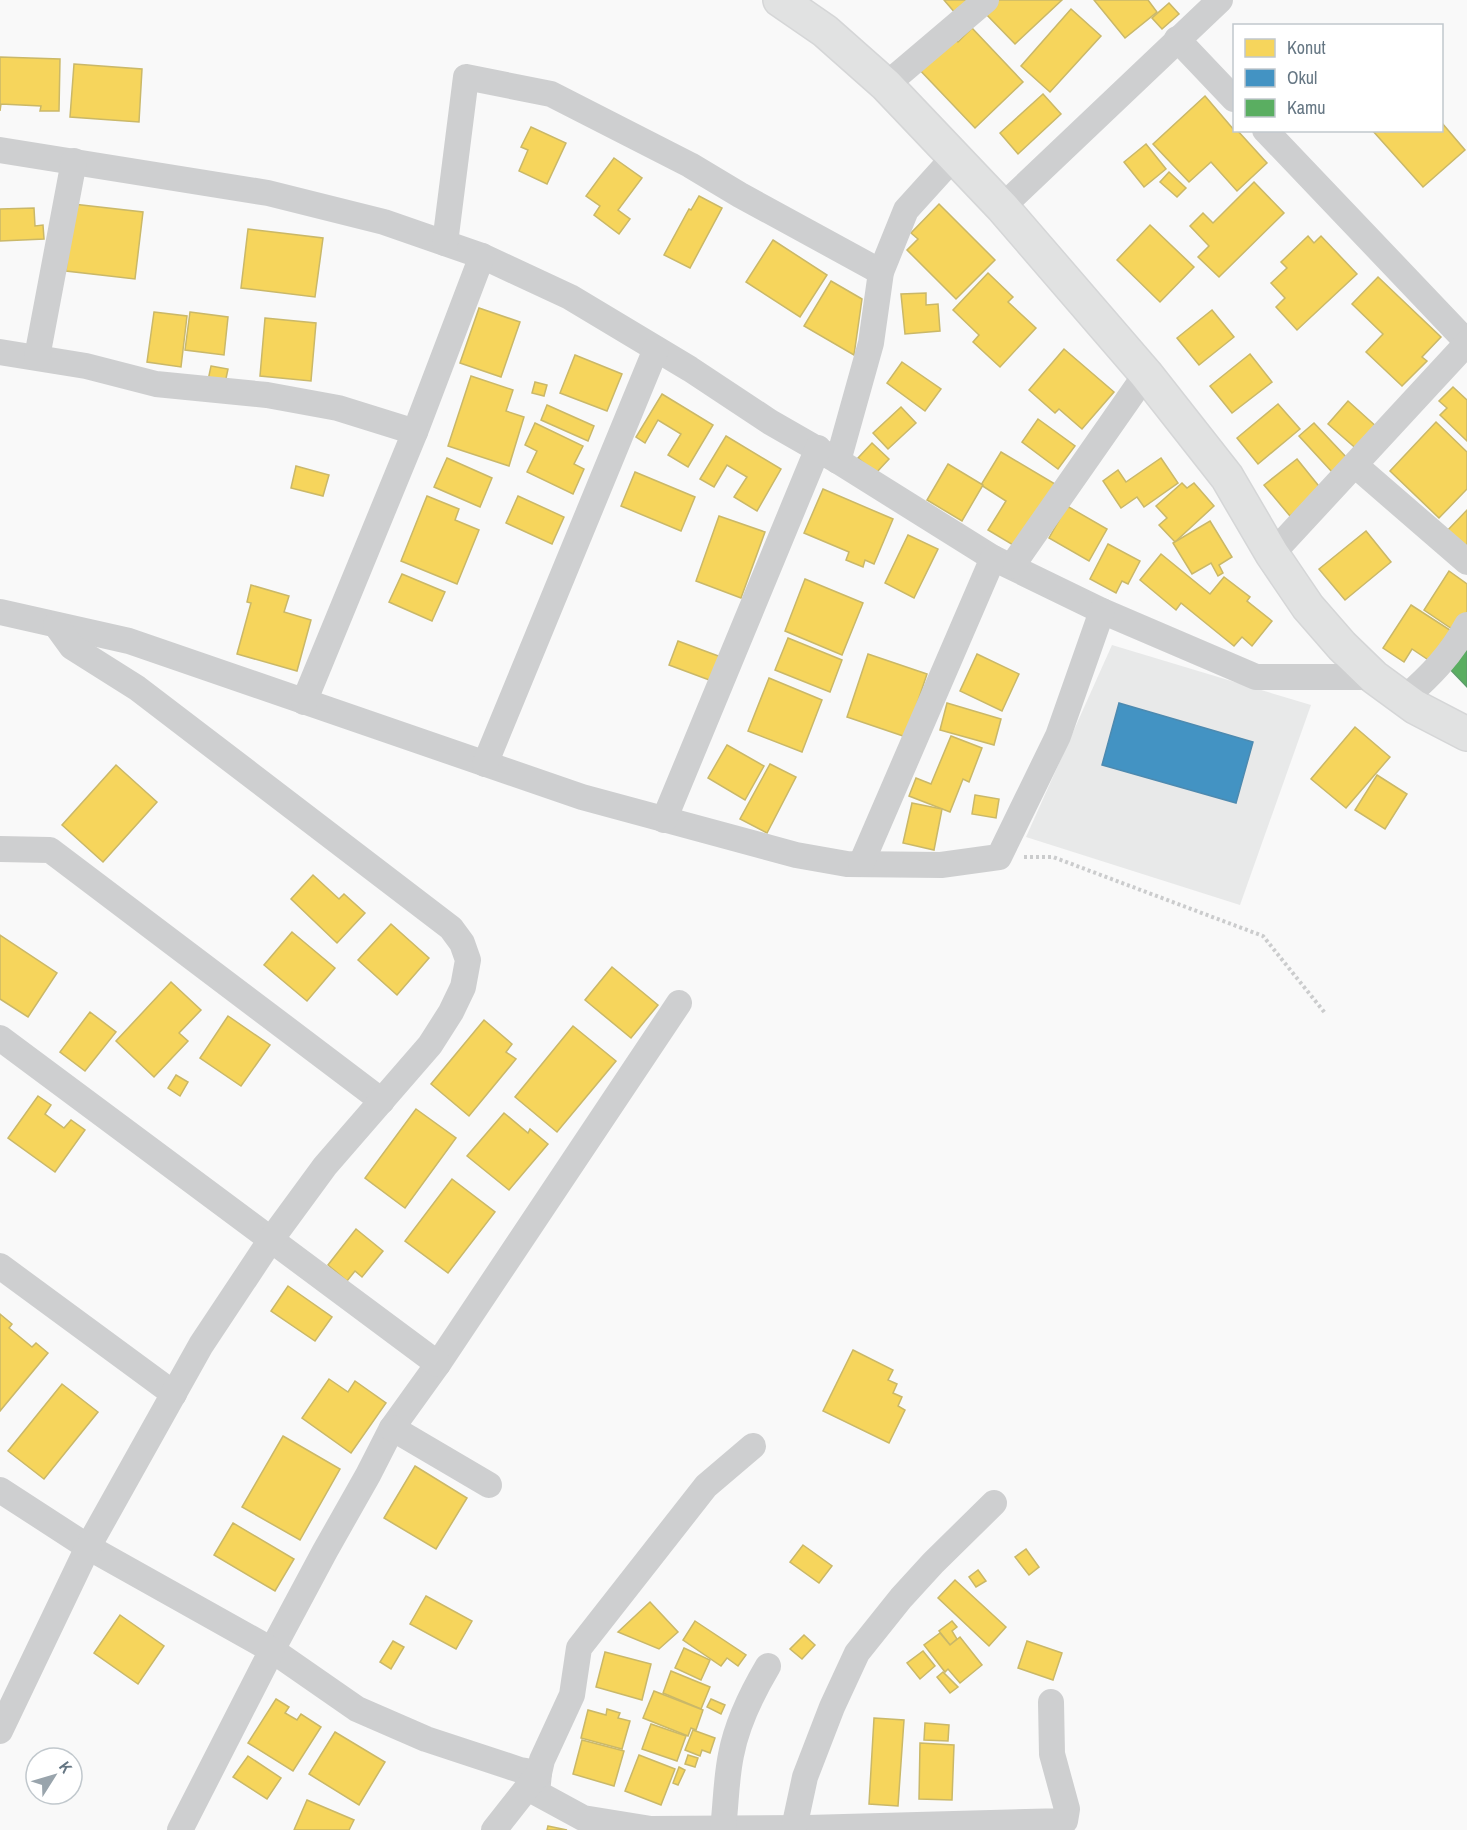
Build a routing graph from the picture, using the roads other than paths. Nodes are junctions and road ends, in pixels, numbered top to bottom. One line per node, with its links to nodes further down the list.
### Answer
1 (780, 0): 5 (street)
2 (986, 0): 5 (street)
3 (1220, 0): 4 (street)
4 (1177, 39): 6 (street); 11 (street)
5 (886, 85): 9 (street)
6 (1233, 98)
7 (1266, 132): 15 (street)
8 (0, 150): 10 (street)
9 (954, 157): 11 (street); 14 (street)
10 (74, 161): 12 (street); 18 (street)
11 (1002, 207): 19 (street)
12 (444, 243): 13 (street); 14 (street)
13 (482, 256): 16 (street); 20 (street)
14 (881, 272): 21 (street)
15 (1467, 342): 22 (street)
16 (656, 350): 21 (street); 34 (street)
17 (0, 352): 18 (street)
18 (37, 357): 20 (street)
19 (1146, 374): 23 (street); 24 (street)
20 (414, 432): 32 (street)
21 (828, 454): 24 (street); 35 (street)
22 (1354, 465): 23 (street); 25 (street)
23 (1272, 554): 30 (street)
24 (1003, 562): 26 (street); 37 (street)
25 (1467, 562)
26 (1102, 611): 30 (street); 37 (street)
27 (0, 612): 28 (street)
28 (56, 625): 32 (street); 40 (street)
29 (1467, 625): 31 (street)
30 (1374, 677): 31 (street)
31 (1404, 699): 33 (street)
32 (304, 702): 34 (street)
33 (1467, 734)
34 (485, 764): 35 (street)
35 (664, 820): 37 (street)
36 (0, 849): 40 (street)
37 (861, 864)
38 (679, 1003): 43 (street)
39 (0, 1038): 41 (street)
40 (381, 1101): 41 (street)
41 (270, 1241): 43 (street); 44 (street)
42 (0, 1266): 44 (street)
43 (438, 1364): 45 (street)
44 (174, 1394): 50 (street)
45 (392, 1428): 47 (street); 51 (street)
46 (753, 1446): 55 (street)
47 (489, 1485)
48 (0, 1490): 50 (street)
49 (994, 1503): 56 (street)
50 (88, 1546): 51 (street); 54 (street)
51 (272, 1650): 55 (street); 59 (street)
52 (768, 1666): 57 (street)
53 (1051, 1702): 56 (street)
54 (0, 1731)
55 (539, 1773): 57 (street); 60 (street)
56 (794, 1828): 58 (street)
57 (723, 1829): 58 (street)
58 (749, 1829)
59 (180, 1830)
60 (494, 1830)

